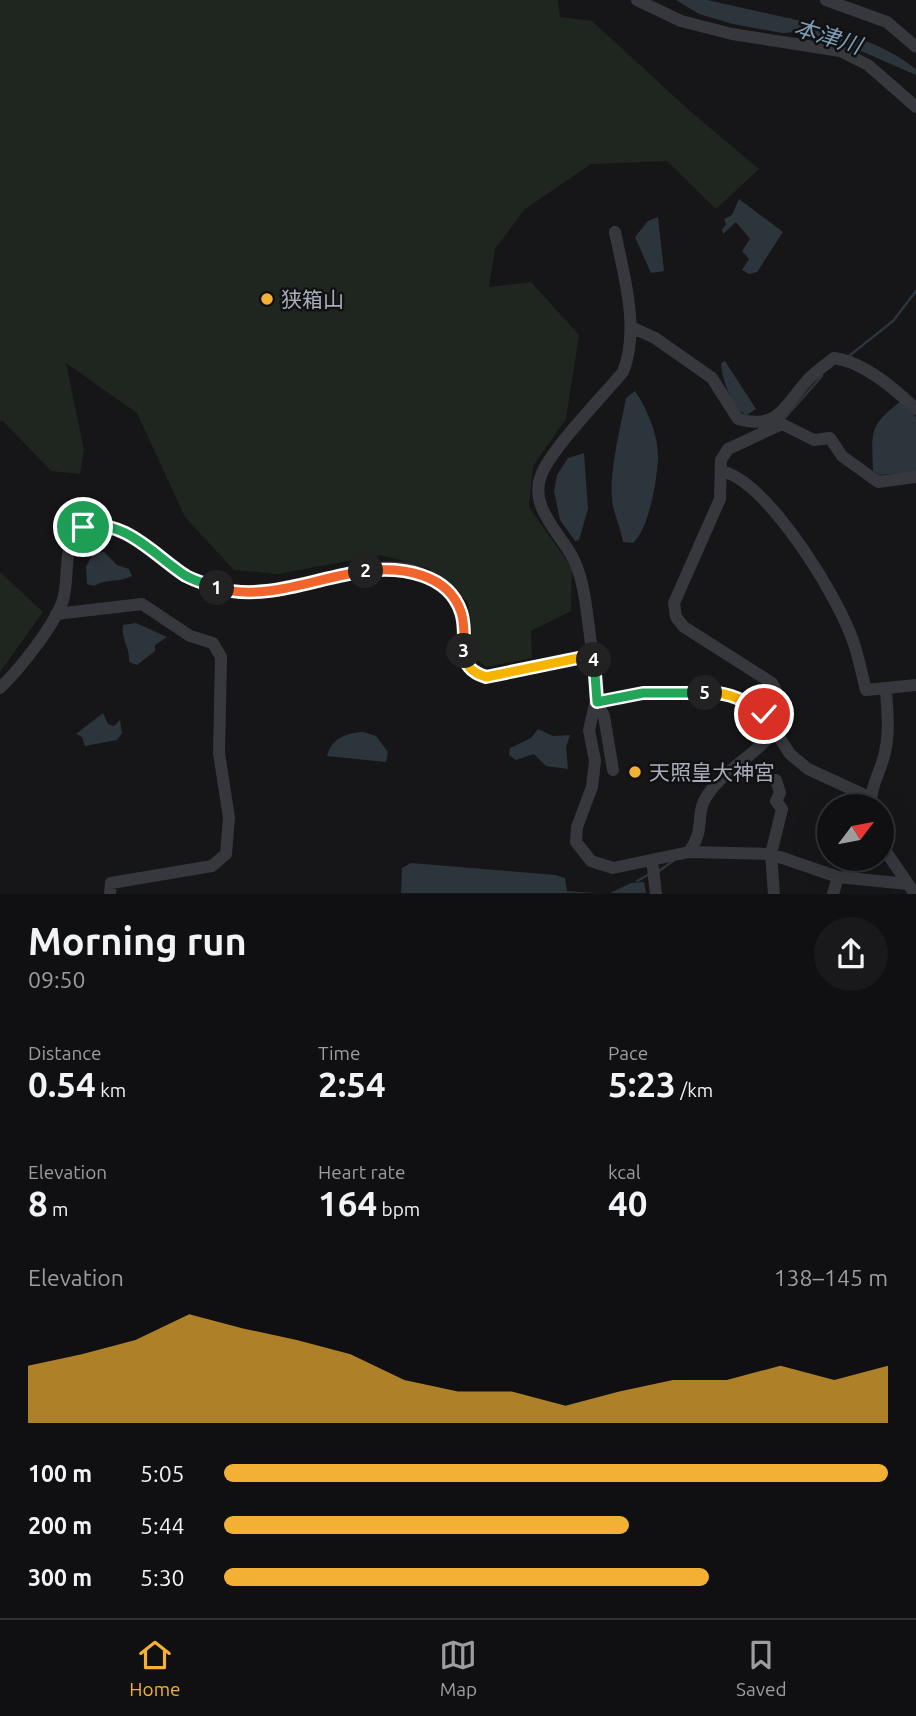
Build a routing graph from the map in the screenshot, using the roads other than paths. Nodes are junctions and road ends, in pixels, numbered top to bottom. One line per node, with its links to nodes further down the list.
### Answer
1 (637, 0): 4 (street)
2 (826, 0): 3 (street)
3 (916, 47)
4 (916, 107)
5 (615, 232): 6 (street)
6 (631, 327): 7 (street); 11 (street)
7 (916, 409)
8 (722, 471): 9 (street); 14 (street); 16 (street)
9 (916, 478)
10 (56, 614): 11 (street); 13 (street); 28 (street)
11 (593, 655): 15 (street)
12 (916, 685): 14 (street)
13 (0, 688)
14 (886, 690): 20 (street)
15 (597, 702): 16 (street); 17 (street); 23 (street)
16 (776, 732): 19 (street); 21 (street)
17 (613, 770)
18 (776, 780): 22 (street)
19 (856, 794)
20 (870, 794)
21 (689, 852): 22 (street); 23 (street)
22 (771, 854): 26 (street); 30 (street)
23 (652, 860): 29 (street)
24 (894, 863): 27 (street)
25 (845, 872): 26 (street)
26 (844, 877): 27 (street); 31 (street)
27 (912, 889)
28 (110, 894)
29 (656, 894)
30 (774, 894)
31 (832, 894)

